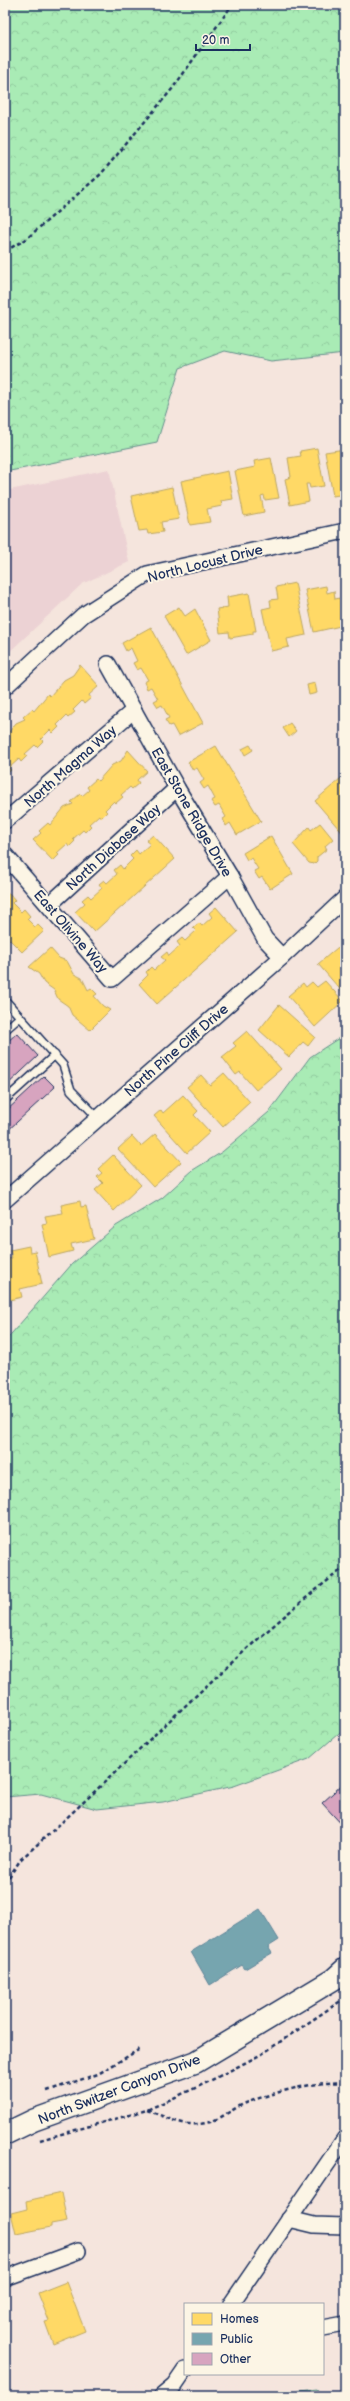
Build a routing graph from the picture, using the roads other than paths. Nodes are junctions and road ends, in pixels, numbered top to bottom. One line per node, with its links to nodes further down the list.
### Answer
1 (345, 531): 3 (street, North Locust Drive)
2 (108, 664): 4 (street, East Stone Ridge Drive)
3 (5, 686)
4 (134, 710): 5 (street, East Stone Ridge Drive); 6 (street, North Magma Way)
5 (177, 788): 8 (street, East Stone Ridge Drive); 10 (street, North Diabase Way)
6 (5, 821)
7 (5, 855): 10 (street, East Olivine Way)
8 (230, 876): 10 (street, East Olivine Way); 11 (street, East Stone Ridge Drive)
9 (345, 898): 11 (street, North Pine Cliff Drive)
10 (49, 905)
11 (282, 957): 17 (street, North Pine Cliff Drive)
12 (5, 1000): 13 (lane)
13 (20, 1017): 14 (lane); 15 (lane)
14 (5, 1030)
15 (55, 1055): 16 (lane); 17 (lane)
16 (5, 1100)
17 (98, 1118): 18 (street, North Pine Cliff Drive)
18 (5, 1200)
19 (345, 1969): 20 (street, North Switzer Canyon Drive)
20 (7, 2127)
21 (345, 2138): 22 (street)
22 (289, 2219): 23 (street); 26 (street)
23 (345, 2226)
24 (78, 2251): 25 (street)
25 (5, 2278)
26 (232, 2303)
27 (345, 2324): 28 (street)
28 (324, 2328)
29 (184, 2371): 30 (street)
30 (162, 2396)

